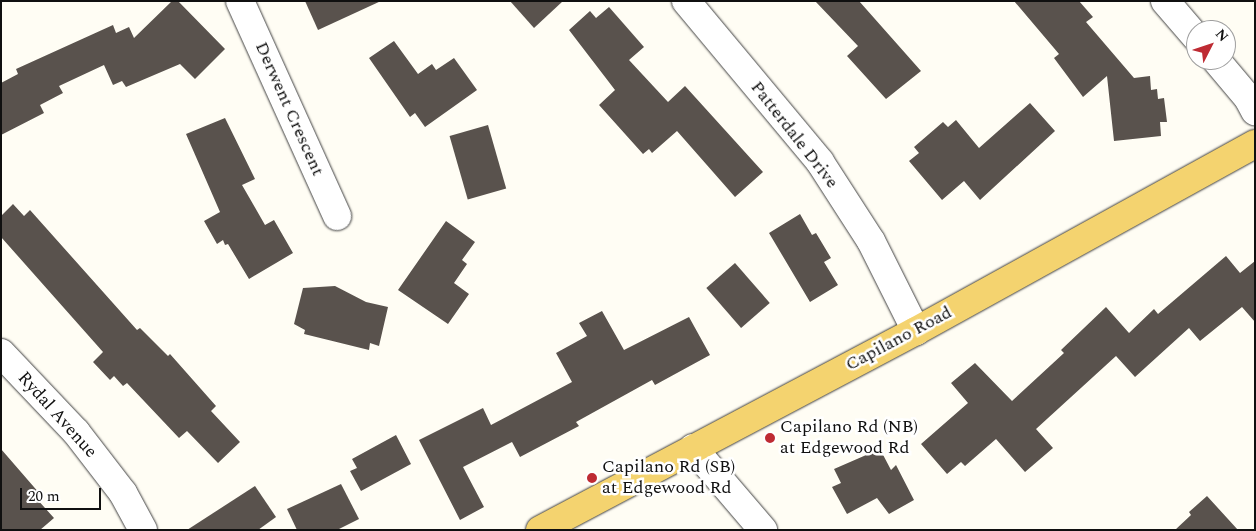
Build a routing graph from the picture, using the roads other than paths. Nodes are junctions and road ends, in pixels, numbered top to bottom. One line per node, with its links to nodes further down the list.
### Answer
1 (240, 1): 8 (street, Derwent Crescent)
2 (686, 1): 9 (street, Patterdale Drive)
3 (1165, 1): 4 (street)
4 (1186, 25)
5 (1224, 70): 6 (street)
6 (1255, 111)
7 (1255, 144): 9 (main road, Capilano Road)
8 (337, 216)
9 (916, 331): 11 (main road, Capilano Road)
10 (1, 353): 12 (street, Rydal Avenue)
11 (693, 448): 13 (main road, Capilano Road); 14 (street)
12 (143, 530)
13 (540, 530)
14 (763, 530)

